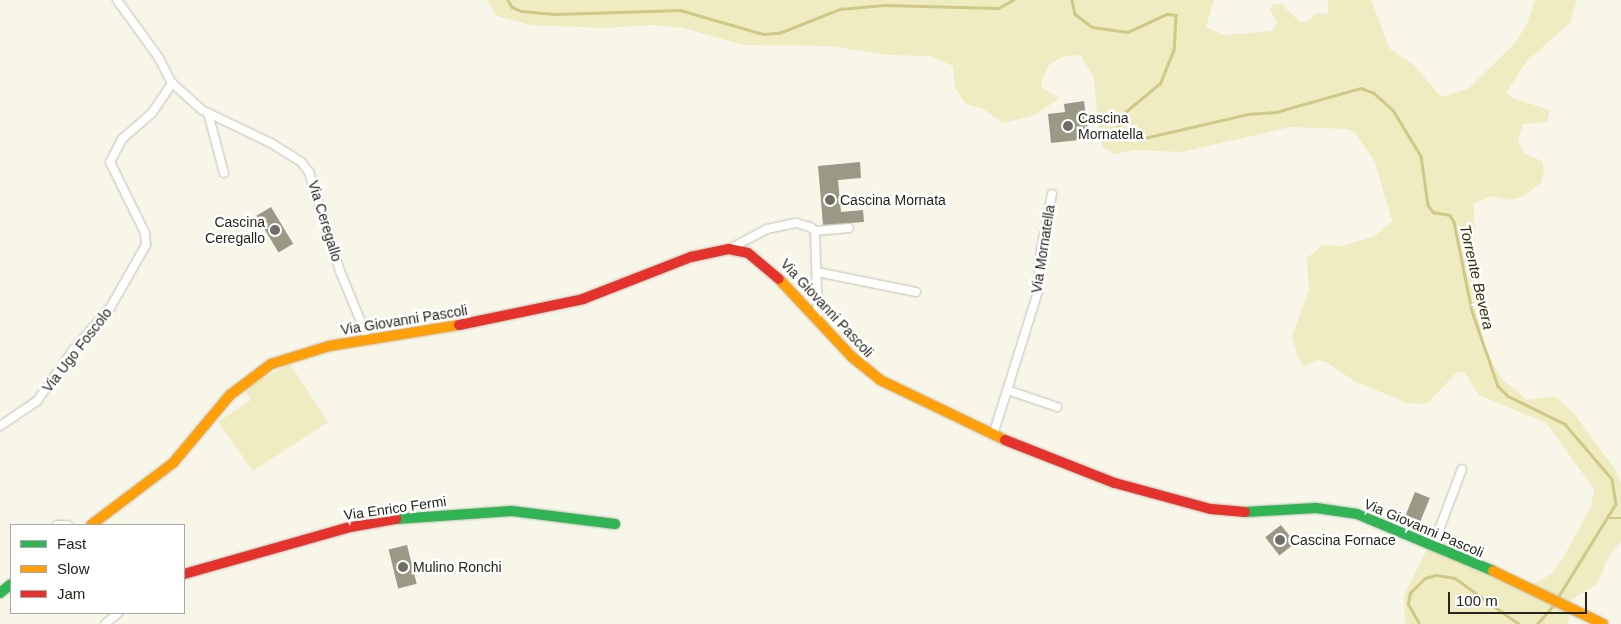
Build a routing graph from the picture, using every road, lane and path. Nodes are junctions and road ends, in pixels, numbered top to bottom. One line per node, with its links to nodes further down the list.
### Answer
1 (117, 0): 2 (street)
2 (172, 83): 3 (street, Via Ceregallo); 15 (street, Via Ugo Foscolo)
3 (208, 113): 4 (street); 12 (street, Via Ceregallo)
4 (224, 173)
5 (1052, 194): 13 (street, Via Mornatella)
6 (849, 228): 7 (street)
7 (815, 231): 8 (street); 9 (street)
8 (729, 249): 11 (street, Via Giovanni Pascoli); 12 (street, Via Giovanni Pascoli)
9 (817, 272): 10 (street); 11 (street)
10 (916, 292)
11 (818, 320): 16 (street, Via Giovanni Pascoli)
12 (368, 339): 18 (street, Via Giovanni Pascoli)
13 (1007, 390): 14 (street); 16 (street, Via Mornatella)
14 (1057, 407)
15 (0, 426)
16 (993, 435): 20 (street, Via Giovanni Pascoli)
17 (1462, 469): 20 (street)
18 (92, 524)
19 (615, 524): 21 (street, Via Enrico Fermi)
20 (1432, 546): 26 (street, Via Giovanni Pascoli)
21 (185, 574)
22 (10, 585): 23 (street)
23 (0, 593)
24 (117, 614): 25 (street)
25 (105, 624)
26 (1603, 624)

